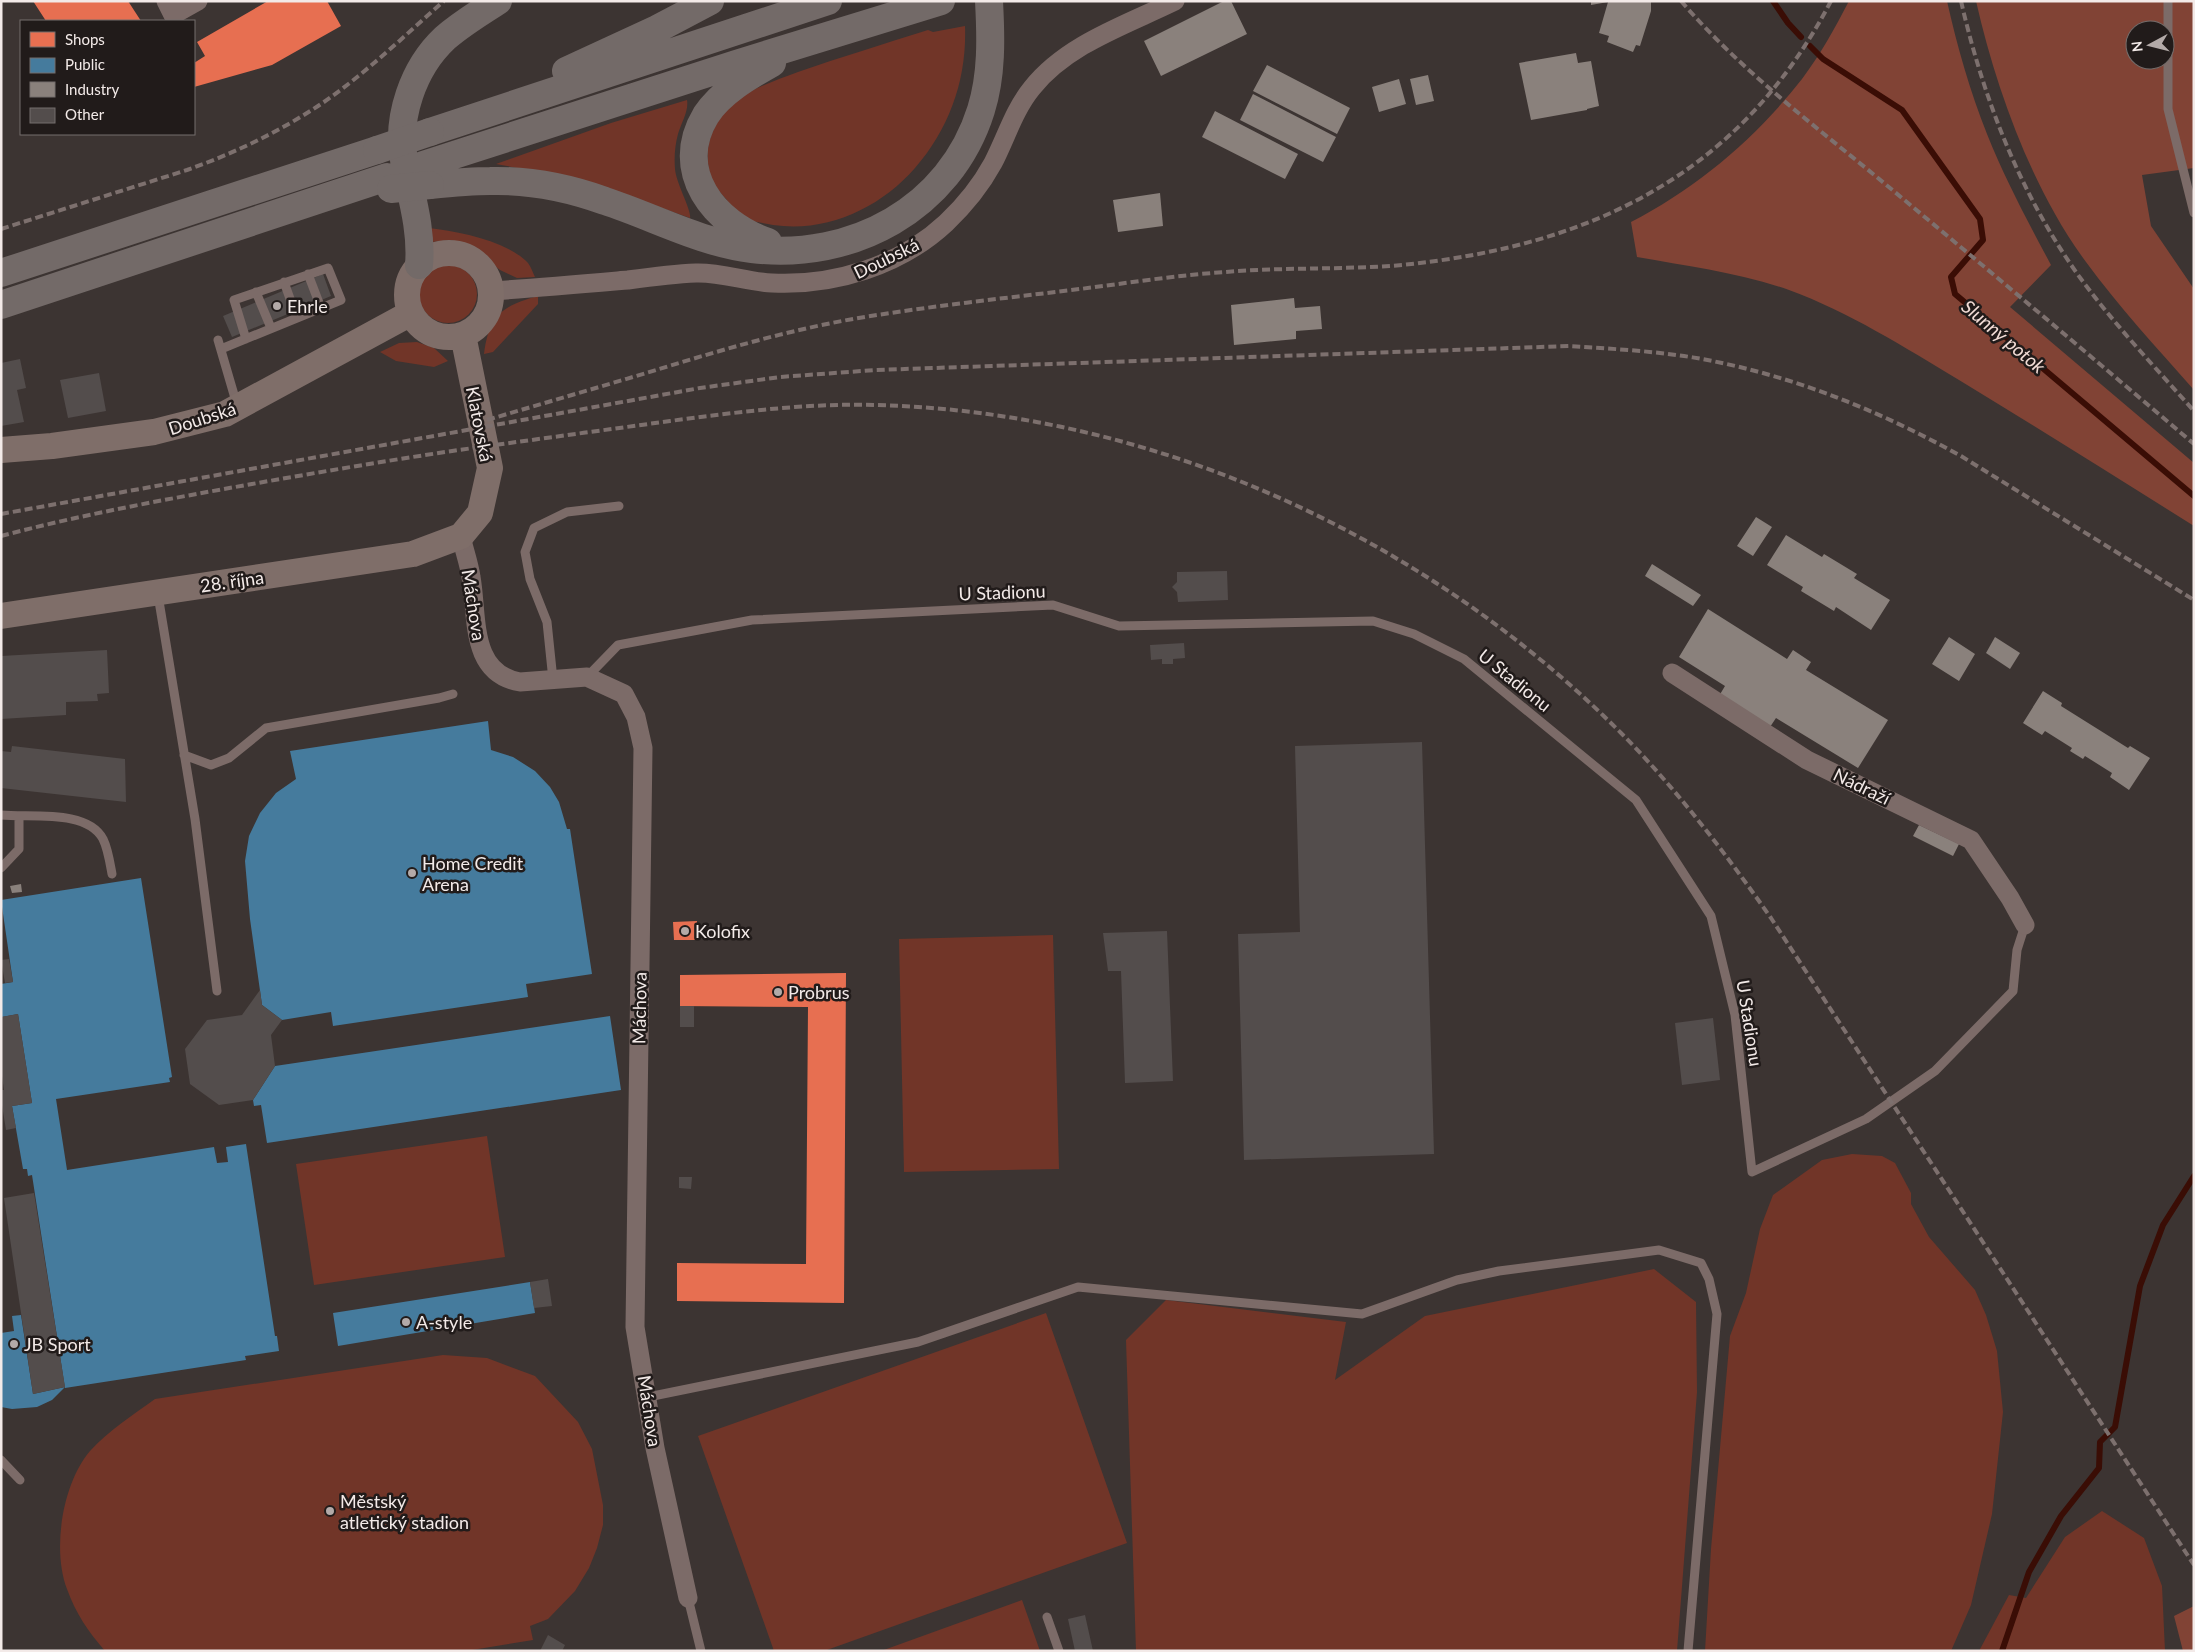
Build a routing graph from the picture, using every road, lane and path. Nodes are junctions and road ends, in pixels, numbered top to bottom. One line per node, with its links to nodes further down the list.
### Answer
1 (166, 1): 2 (street)
2 (198, 1)
3 (498, 1): 17 (highway)
4 (710, 1): 13 (highway)
5 (828, 1): 13 (highway)
6 (986, 1): 11 (highway)
7 (990, 1): 11 (highway)
8 (1175, 1): 21 (street, Doubská)
9 (2168, 1): 15 (lane)
10 (936, 3): 12 (highway)
11 (990, 30): 16 (highway)
12 (831, 34): 14 (highway); 16 (highway)
13 (430, 132): 18 (highway, bridge)
14 (426, 175): 16 (highway); 23 (highway)
15 (2193, 211)
16 (814, 249)
17 (419, 265): 21 (street); 25 (street)
18 (1, 274)
19 (308, 274): 20 (lane); 24 (lane); 24 (lane)
20 (284, 282): 22 (lane); 26 (lane)
21 (491, 291): 28 (street)
22 (256, 292): 27 (lane); 29 (lane)
23 (1, 305)
24 (321, 308): 26 (lane)
25 (411, 313): 28 (street); 30 (street, Doubská)
26 (297, 318): 27 (lane)
27 (271, 328): 29 (lane)
28 (463, 335): 33 (street, Klatovská)
29 (246, 339): 30 (lane)
30 (238, 408): 31 (street, Doubská)
31 (1, 450)
32 (619, 506): 38 (lane)
33 (460, 536): 34 (street, 28. října); 38 (street, Máchova)
34 (158, 592): 35 (street, 28. října); 40 (lane)
35 (1, 616)
36 (1672, 673): 45 (street, Nádraží)
37 (587, 677): 38 (street, Máchova); 45 (lane, U Stadionu); 47 (street, Máchova)
38 (553, 680)
39 (453, 694): 40 (lane)
40 (184, 755): 46 (lane)
41 (1, 815): 42 (lane)
42 (19, 816): 43 (lane); 44 (lane)
43 (1, 868)
44 (112, 874)
45 (2025, 924)
46 (217, 991)
47 (648, 1397): 50 (street, Máchova); 54 (lane)
48 (1, 1460): 49 (lane)
49 (20, 1480)
50 (688, 1598): 52 (lane)
51 (1046, 1617): 53 (lane)
52 (701, 1651)
53 (1059, 1651)
54 (1688, 1651)

